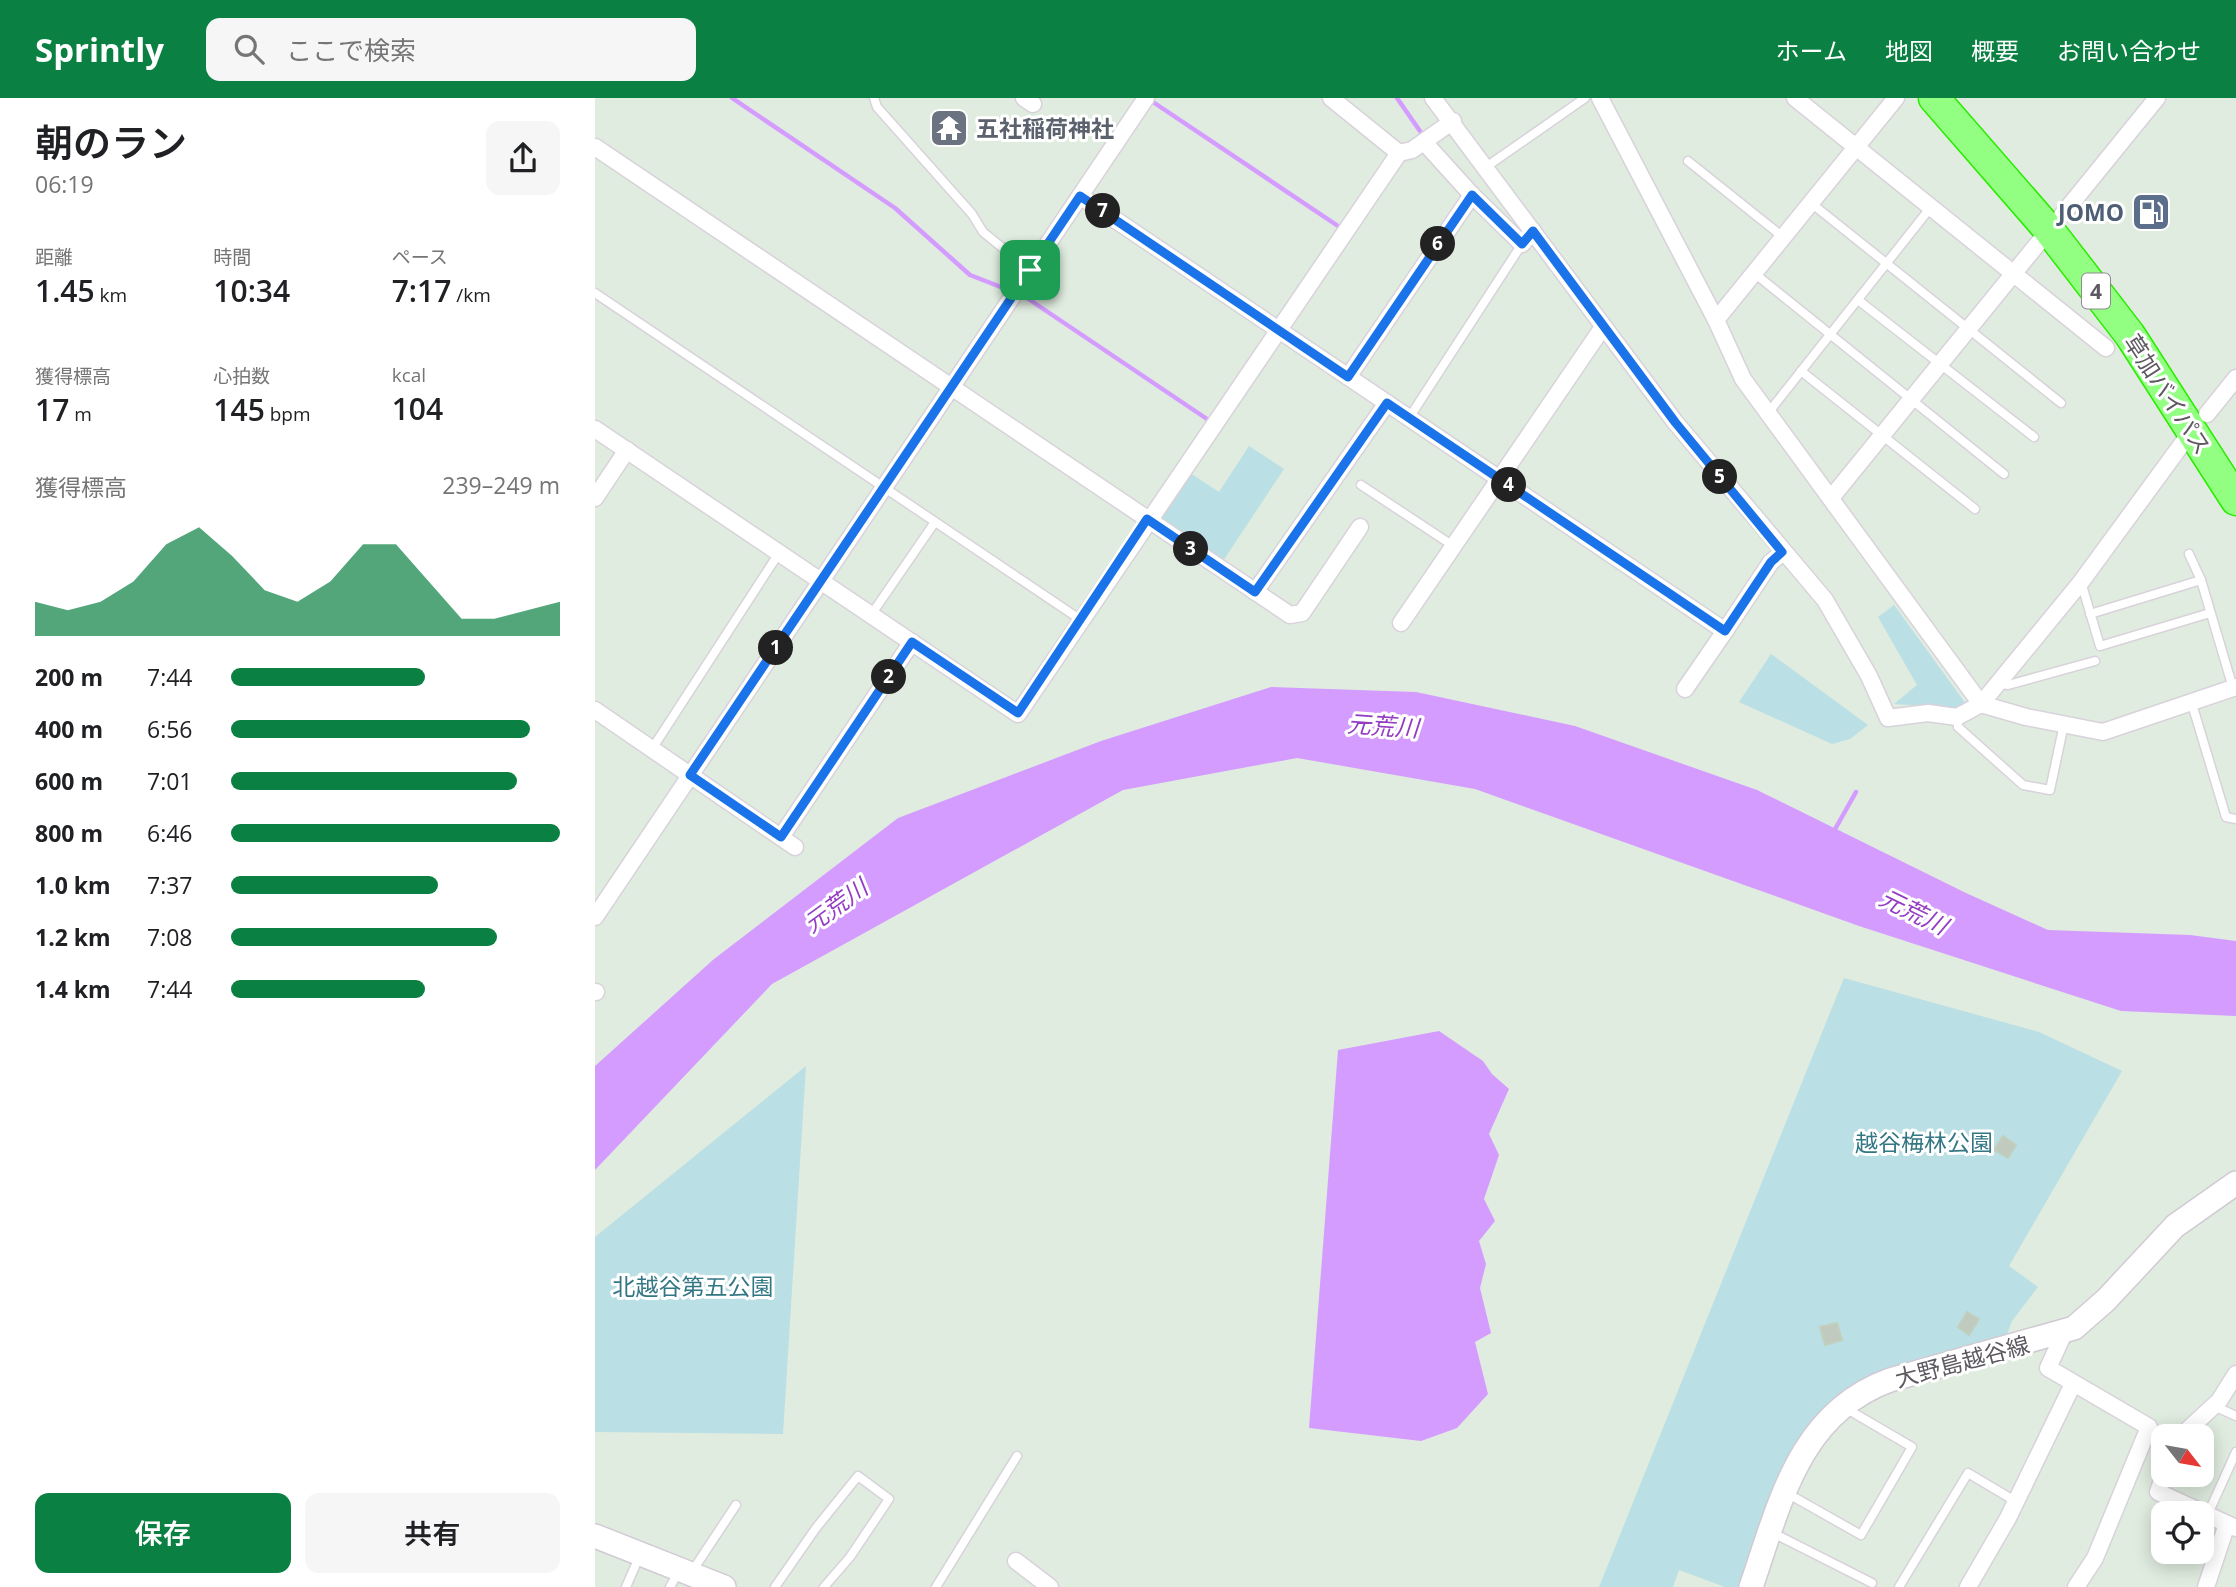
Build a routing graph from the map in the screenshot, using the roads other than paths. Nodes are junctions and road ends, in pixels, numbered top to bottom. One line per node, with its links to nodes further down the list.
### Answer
1 (874, 98): 28 (lane)
2 (1331, 98): 16 (street)
3 (1433, 98): 12 (street)
4 (1584, 98): 18 (lane)
5 (1600, 98): 33 (street)
6 (1795, 98): 15 (street)
7 (1896, 98): 15 (street)
8 (1934, 98): 23 (highway, 草加バイパス / 4)
9 (1959, 98): 23 (highway, 草加バイパス / 4)
10 (2157, 98): 23 (street)
11 (1144, 100): 20 (street)
12 (1453, 121): 13 (street); 18 (street)
13 (1424, 142): 16 (street); 19 (street)
14 (595, 147): 43 (street)
15 (1856, 147): 21 (street); 22 (street)
16 (1399, 153): 35 (street)
17 (1688, 161): 25 (lane)
18 (1486, 167): 24 (street)
19 (1472, 195): 26 (street); 41 (street)
20 (1080, 196): 28 (street); 35 (street)
21 (1811, 203): 25 (street); 27 (lane)
22 (1931, 207): 27 (lane); 30 (street)
23 (2056, 223): 30 (street); 49 (highway, 草加バイパス / 4)
24 (1533, 231): 26 (street); 34 (street)
25 (1783, 237): 29 (street)
26 (1522, 244): 48 (lane)
27 (1887, 263): 32 (lane); 36 (lane)
28 (1030, 270): 43 (street)
29 (1754, 273): 33 (street); 37 (lane)
30 (2014, 273): 36 (street); 38 (street)
31 (595, 293): 58 (lane)
32 (1858, 300): 37 (lane); 39 (lane)
33 (1716, 320): 47 (street)
34 (1603, 327): 56 (street); 67 (street)
35 (1277, 329): 41 (street); 63 (street)
36 (1968, 329): 39 (street); 46 (lane)
37 (1830, 334): 40 (lane); 44 (lane)
38 (2106, 348)
39 (1940, 365): 44 (street); 52 (lane)
40 (1801, 371): 47 (lane); 51 (lane)
41 (1348, 377): 45 (street)
42 (2236, 378): 49 (street)
43 (951, 387): 58 (street); 63 (street)
44 (1912, 400): 51 (street); 55 (lane)
45 (1387, 403): 48 (street); 73 (street)
46 (2061, 403)
47 (1767, 414): 60 (street)
48 (1409, 418): 56 (street)
49 (2200, 422): 54 (highway, 草加バイパス / 4); 61 (highway, 草加バイパス / 4); 72 (street)
50 (595, 429): 53 (street)
51 (1882, 435): 60 (street); 62 (lane)
52 (2034, 437)
53 (627, 450): 59 (street); 68 (street)
54 (2236, 461)
55 (2004, 474)
56 (1500, 479): 66 (street); 79 (street)
57 (1361, 485): 66 (lane)
58 (884, 488): 64 (lane); 71 (street)
59 (595, 498)
60 (1831, 498): 85 (street)
61 (2236, 500)
62 (1975, 509)
63 (1147, 519): 73 (street); 77 (street)
64 (935, 522): 76 (lane); 77 (lane)
65 (1360, 527): 73 (street)
66 (1455, 547): 78 (street)
67 (1782, 552): 79 (street); 88 (street)
68 (779, 553): 71 (street); 90 (lane)
69 (2189, 554): 70 (lane)
70 (2201, 580): 74 (lane); 75 (lane)
71 (821, 581): 76 (street); 91 (street)
72 (2081, 582): 75 (lane); 82 (street)
73 (1255, 592)
74 (2210, 613): 75 (lane); 83 (lane)
75 (2090, 614)
76 (871, 615): 80 (street)
77 (1081, 620): 80 (street)
78 (1401, 624)
79 (1725, 631): 84 (street)
80 (912, 642): 93 (street)
81 (2095, 661): 82 (lane)
82 (1997, 683): 85 (street)
83 (2234, 688): 86 (street)
84 (1685, 689)
85 (1981, 704): 88 (street); 89 (street)
86 (2192, 704): 89 (street); 92 (lane)
87 (595, 710): 90 (street)
88 (1957, 717): 89 (lane)
89 (2064, 724)
90 (652, 749): 91 (street)
91 (690, 775): 93 (street); 95 (street)
92 (2236, 819)
93 (781, 837): 94 (street)
94 (795, 847)
95 (595, 917)
96 (2236, 1183): 97 (main road, 大野島越谷線)
97 (2065, 1331): 99 (street); 100 (main road, 大野島越谷線)
98 (2236, 1374): 101 (street)
99 (2073, 1384): 108 (street); 130 (street)
100 (1841, 1406): 107 (main road, 大野島越谷線); 107 (lane)
101 (2214, 1406): 102 (lane); 103 (street)
102 (2236, 1416)
103 (2195, 1424)
104 (2236, 1452): 110 (lane)
105 (1017, 1456): 125 (lane)
106 (2159, 1488): 109 (street)
107 (1784, 1492): 114 (main road, 大野島越谷線)
108 (2015, 1501): 128 (lane); 129 (street)
109 (2176, 1501)
110 (2214, 1501)
111 (736, 1505): 118 (lane)
112 (2214, 1519): 113 (street)
113 (2232, 1526): 131 (street)
114 (1770, 1532): 120 (lane); 127 (main road, 大野島越谷線)
115 (595, 1536): 116 (main road)
116 (641, 1553): 118 (main road); 121 (lane)
117 (1016, 1561): 119 (street)
118 (680, 1576): 122 (main road)
119 (1033, 1581): 126 (street)
120 (1872, 1583)
121 (626, 1587)
122 (723, 1587)
123 (775, 1587): 124 (lane)
124 (824, 1587)
125 (936, 1587)
126 (1050, 1587)
127 (1752, 1587)
128 (1899, 1587)
129 (1969, 1587)
130 (2076, 1587)
131 (2206, 1587)

